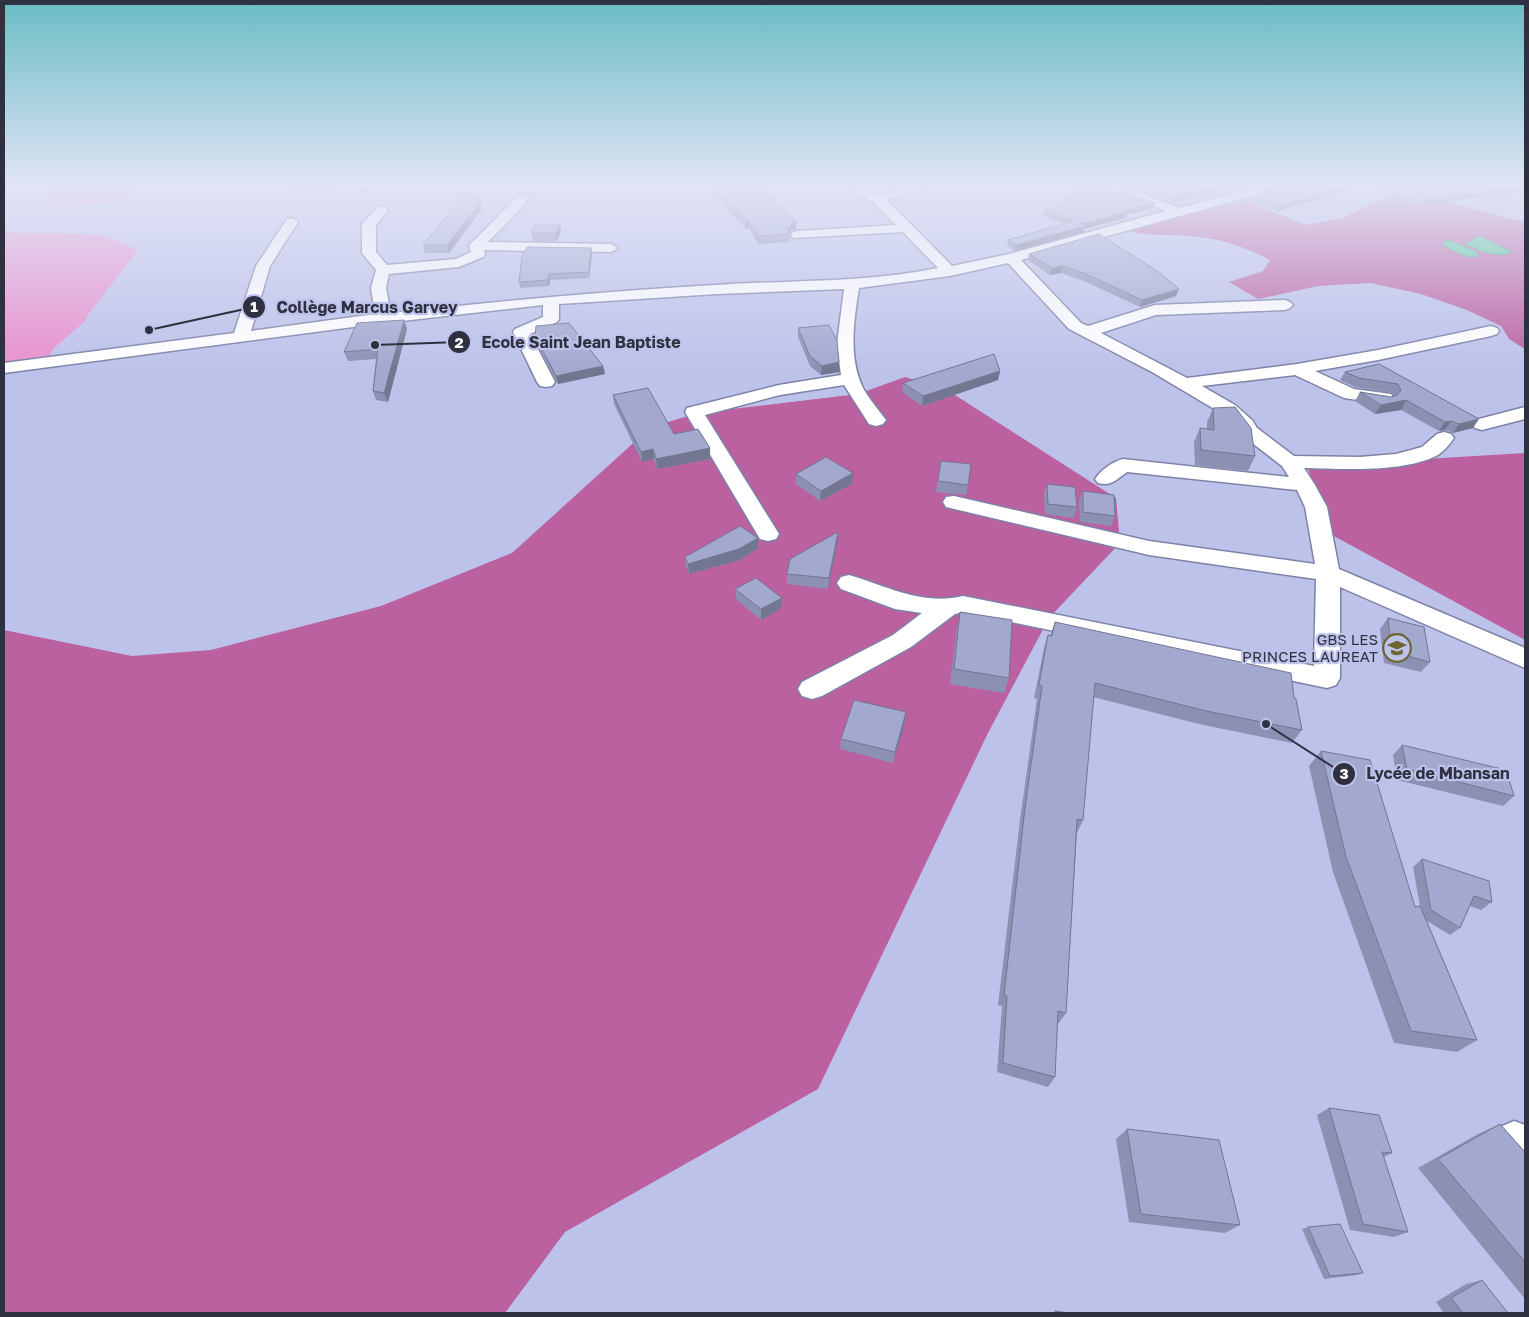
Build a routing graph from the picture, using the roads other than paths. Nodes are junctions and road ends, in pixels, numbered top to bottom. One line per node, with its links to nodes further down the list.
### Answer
1 (275, 247): 17 (street)
2 (369, 247): 9 (street)
3 (476, 247): 9 (street)
4 (575, 247): 7 (street)
5 (926, 247): 10 (street)
6 (1049, 247): 8 (street)
7 (611, 248)
8 (1011, 258): 10 (street); 16 (street)
9 (383, 270): 14 (street)
10 (950, 272): 11 (street)
11 (852, 284): 12 (street); 20 (street)
12 (551, 300): 14 (street); 21 (street)
13 (1285, 305): 16 (street)
14 (384, 318): 17 (street)
15 (1491, 331): 19 (street)
16 (1086, 332): 22 (street)
17 (241, 337): 18 (street)
18 (4, 368)
19 (1297, 369): 22 (street); 23 (street)
20 (851, 379): 25 (street); 32 (street)
21 (546, 382)
22 (1186, 383): 28 (street)
23 (1385, 398)
24 (1525, 413): 26 (street)
25 (876, 420)
26 (1482, 424)
27 (1444, 438): 28 (street)
28 (1289, 462): 30 (street)
29 (1105, 479): 30 (street)
30 (1305, 485): 33 (street)
31 (954, 502): 33 (street)
32 (768, 534)
33 (1328, 573): 35 (street); 36 (street)
34 (849, 583): 35 (street)
35 (947, 608): 37 (street)
36 (1525, 659)
37 (812, 689)

